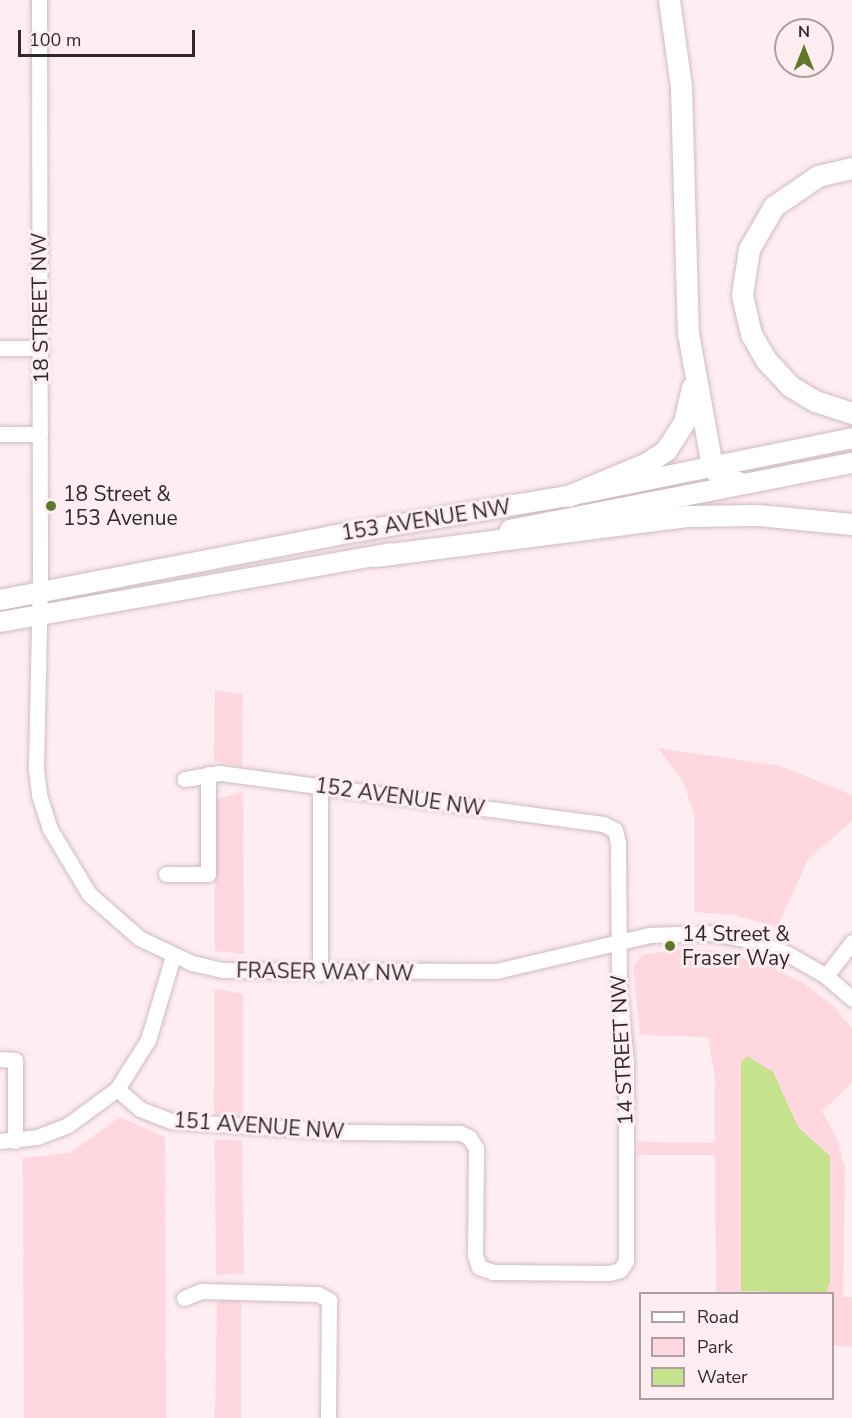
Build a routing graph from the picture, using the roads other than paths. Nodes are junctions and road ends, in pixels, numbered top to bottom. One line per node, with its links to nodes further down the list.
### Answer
1 (39, 0): 5 (street, 18 STREET NW)
2 (669, 0): 6 (highway)
3 (852, 168): 7 (highway)
4 (0, 348): 5 (street)
5 (41, 348): 9 (street, 18 STREET NW)
6 (694, 372): 12 (highway); 14 (highway)
7 (852, 413)
8 (0, 434): 9 (street)
9 (40, 434): 17 (street, 18 STREET NW)
10 (852, 438): 12 (main road, 153 AVENUE NW)
11 (852, 463): 13 (main road, 153 AVENUE NW)
12 (712, 467): 13 (highway); 14 (main road, 153 AVENUE NW)
13 (738, 482): 16 (main road, 153 AVENUE NW)
14 (568, 496): 17 (main road, 153 AVENUE NW)
15 (852, 524): 16 (highway)
16 (375, 556): 19 (main road, 153 AVENUE NW)
17 (40, 594): 18 (main road, 153 AVENUE NW); 19 (street, 18 STREET NW)
18 (0, 600)
19 (39, 616): 20 (main road, 153 AVENUE NW); 28 (street, FRASER WAY NW)
20 (0, 622)
21 (208, 774): 22 (street, 152 AVENUE NW); 23 (street, 152 AVENUE NW); 25 (street)
22 (185, 779)
23 (320, 786): 24 (street, 152 AVENUE NW); 29 (street)
24 (615, 830): 27 (street, 14 STREET NW)
25 (166, 874)
26 (852, 942): 30 (street)
27 (618, 943): 29 (street, FRASER WAY NW); 30 (street, FRASER WAY NW); 35 (street, 14 STREET NW)
28 (173, 956): 29 (street, FRASER WAY NW); 33 (street)
29 (320, 973)
30 (826, 976): 31 (street, FRASER WAY NW)
31 (852, 999)
32 (0, 1059): 34 (street)
33 (117, 1089): 34 (street); 35 (street, 151 AVENUE NW)
34 (7, 1141)
35 (480, 1267)
36 (184, 1298): 37 (street)
37 (328, 1418)

